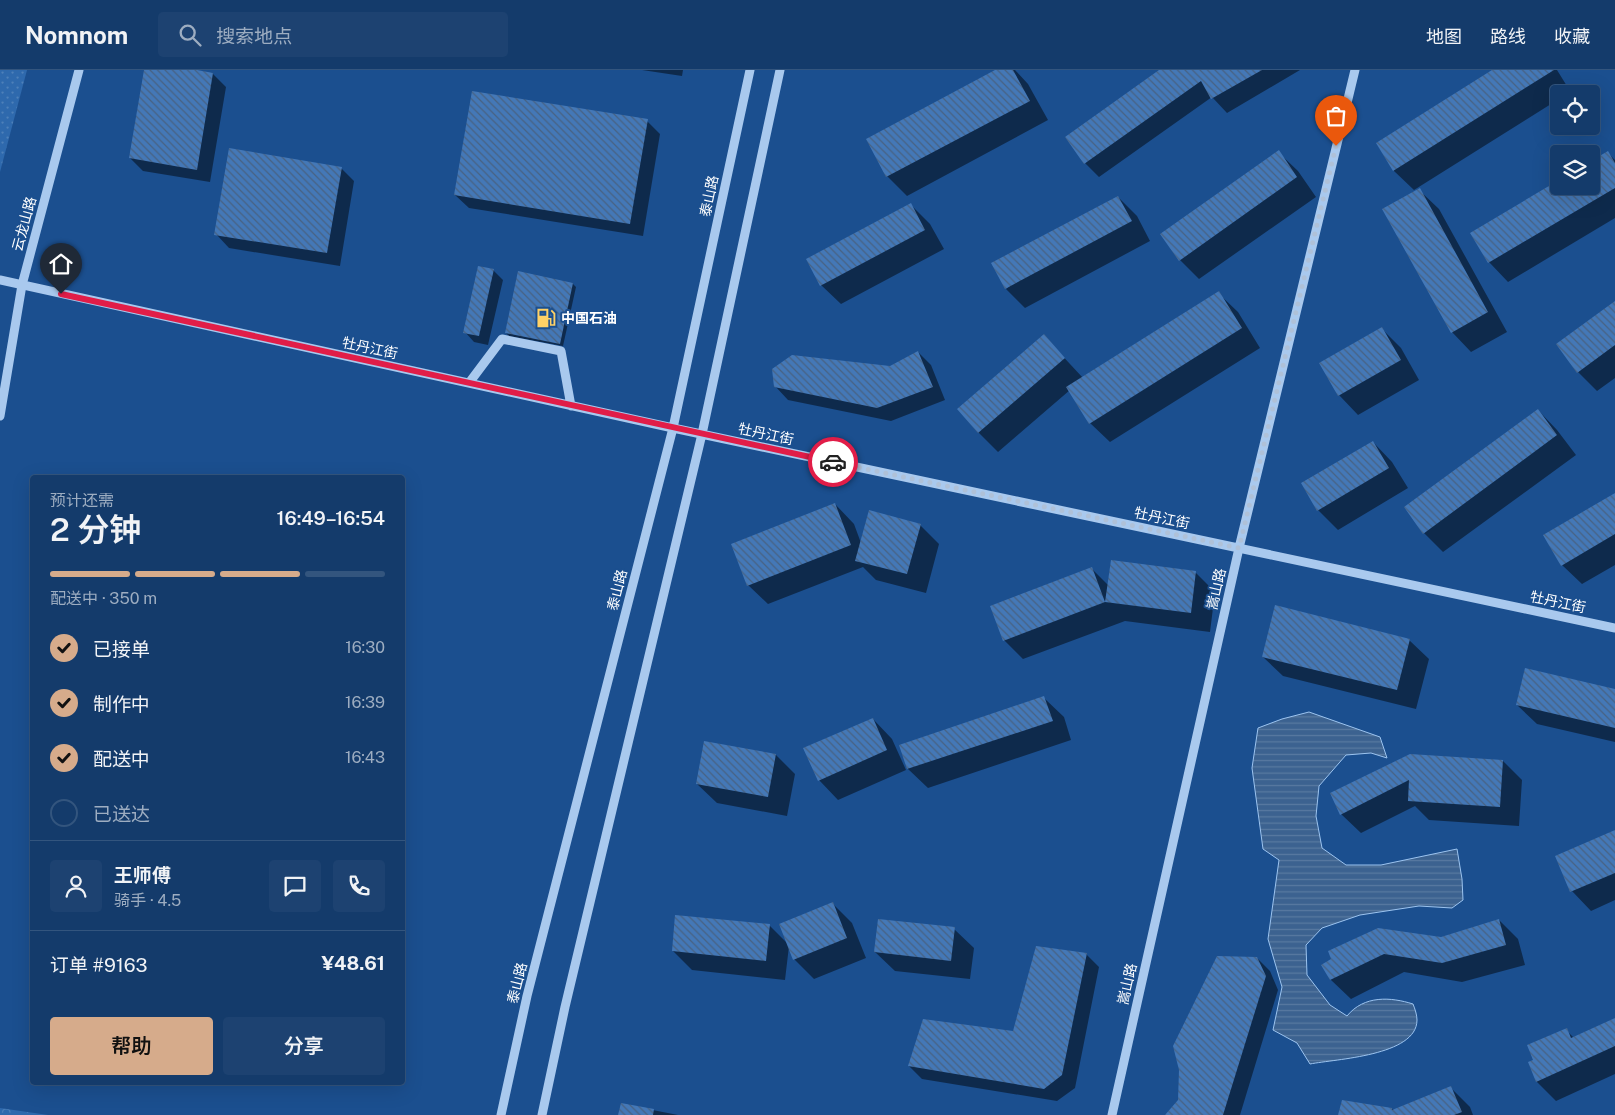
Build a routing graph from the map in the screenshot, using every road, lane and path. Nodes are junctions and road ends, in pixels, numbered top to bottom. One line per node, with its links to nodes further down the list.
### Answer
1 (79, 70): 6 (street, 云龙山路)
2 (750, 70): 10 (street, 泰山路)
3 (780, 70): 11 (street)
4 (1355, 70): 12 (street, 嵩山路)
5 (0, 280): 6 (street, 牡丹江街)
6 (22, 285): 7 (street, 牡丹江街); 9 (street, 云龙山路)
7 (469, 384): 8 (street, 牡丹江街); 8 (street)
8 (570, 406): 10 (street, 牡丹江街)
9 (0, 416)
10 (673, 428): 11 (street, 牡丹江街); 14 (street, 泰山路)
11 (702, 434): 12 (street, 牡丹江街); 15 (street)
12 (1239, 548): 13 (street, 牡丹江街); 16 (street, 嵩山路)
13 (1615, 628)
14 (501, 1115)
15 (542, 1115)
16 (1112, 1115)

